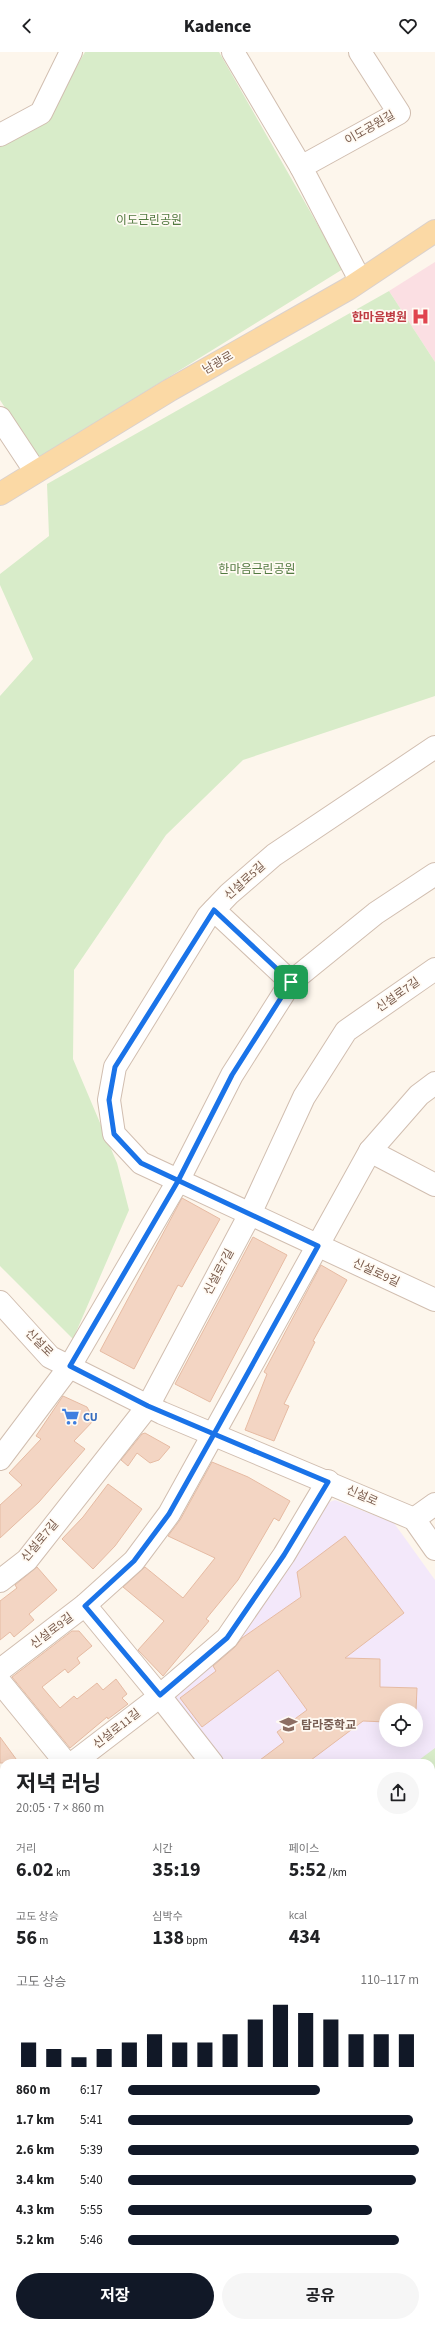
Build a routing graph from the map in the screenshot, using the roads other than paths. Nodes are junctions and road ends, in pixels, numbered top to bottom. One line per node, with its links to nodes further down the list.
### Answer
1 (71, 52): 4 (street)
2 (233, 52): 5 (street)
3 (360, 52): 5 (street, 이도공원길)
4 (0, 135)
5 (301, 167): 7 (street)
6 (435, 231): 7 (main road, 남광로)
7 (360, 280): 9 (main road, 남광로)
8 (0, 418): 9 (street)
9 (35, 472): 10 (main road, 남광로)
10 (0, 494)
11 (435, 747): 13 (street, 신설로5길)
12 (435, 874): 15 (street)
13 (214, 910): 15 (street); 18 (street, 신설로5길)
14 (435, 969): 20 (street, 신설로7길)
15 (291, 982): 18 (street)
16 (435, 1083): 17 (street, 신설로9길)
17 (370, 1151): 19 (street); 21 (street, 신설로9길)
18 (178, 1181): 20 (street, 신설로9길); 24 (street)
19 (435, 1185)
20 (250, 1214): 21 (street, 신설로9길); 25 (street, 신설로7길)
21 (318, 1246): 22 (street, 신설로9길); 26 (street, 신설로9길)
22 (435, 1300)
23 (0, 1302): 24 (street, 신설로)
24 (70, 1366): 25 (street, 신설로); 27 (street)
25 (148, 1406): 26 (street, 신설로); 32 (street, 신설로7길)
26 (214, 1434): 28 (street, 신설로); 33 (street, 신설로9길)
27 (0, 1459)
28 (328, 1482): 30 (street, 신설로); 36 (street, 신설로11길)
29 (435, 1504): 30 (street)
30 (414, 1519): 31 (street)
31 (435, 1549)
32 (0, 1581)
33 (85, 1606): 34 (street, 신설로9길); 36 (street)
34 (0, 1670)
35 (0, 1682): 37 (street)
36 (160, 1695): 38 (street, 신설로11길); 39 (street)
37 (63, 1759)
38 (78, 1759)
39 (209, 1759)

